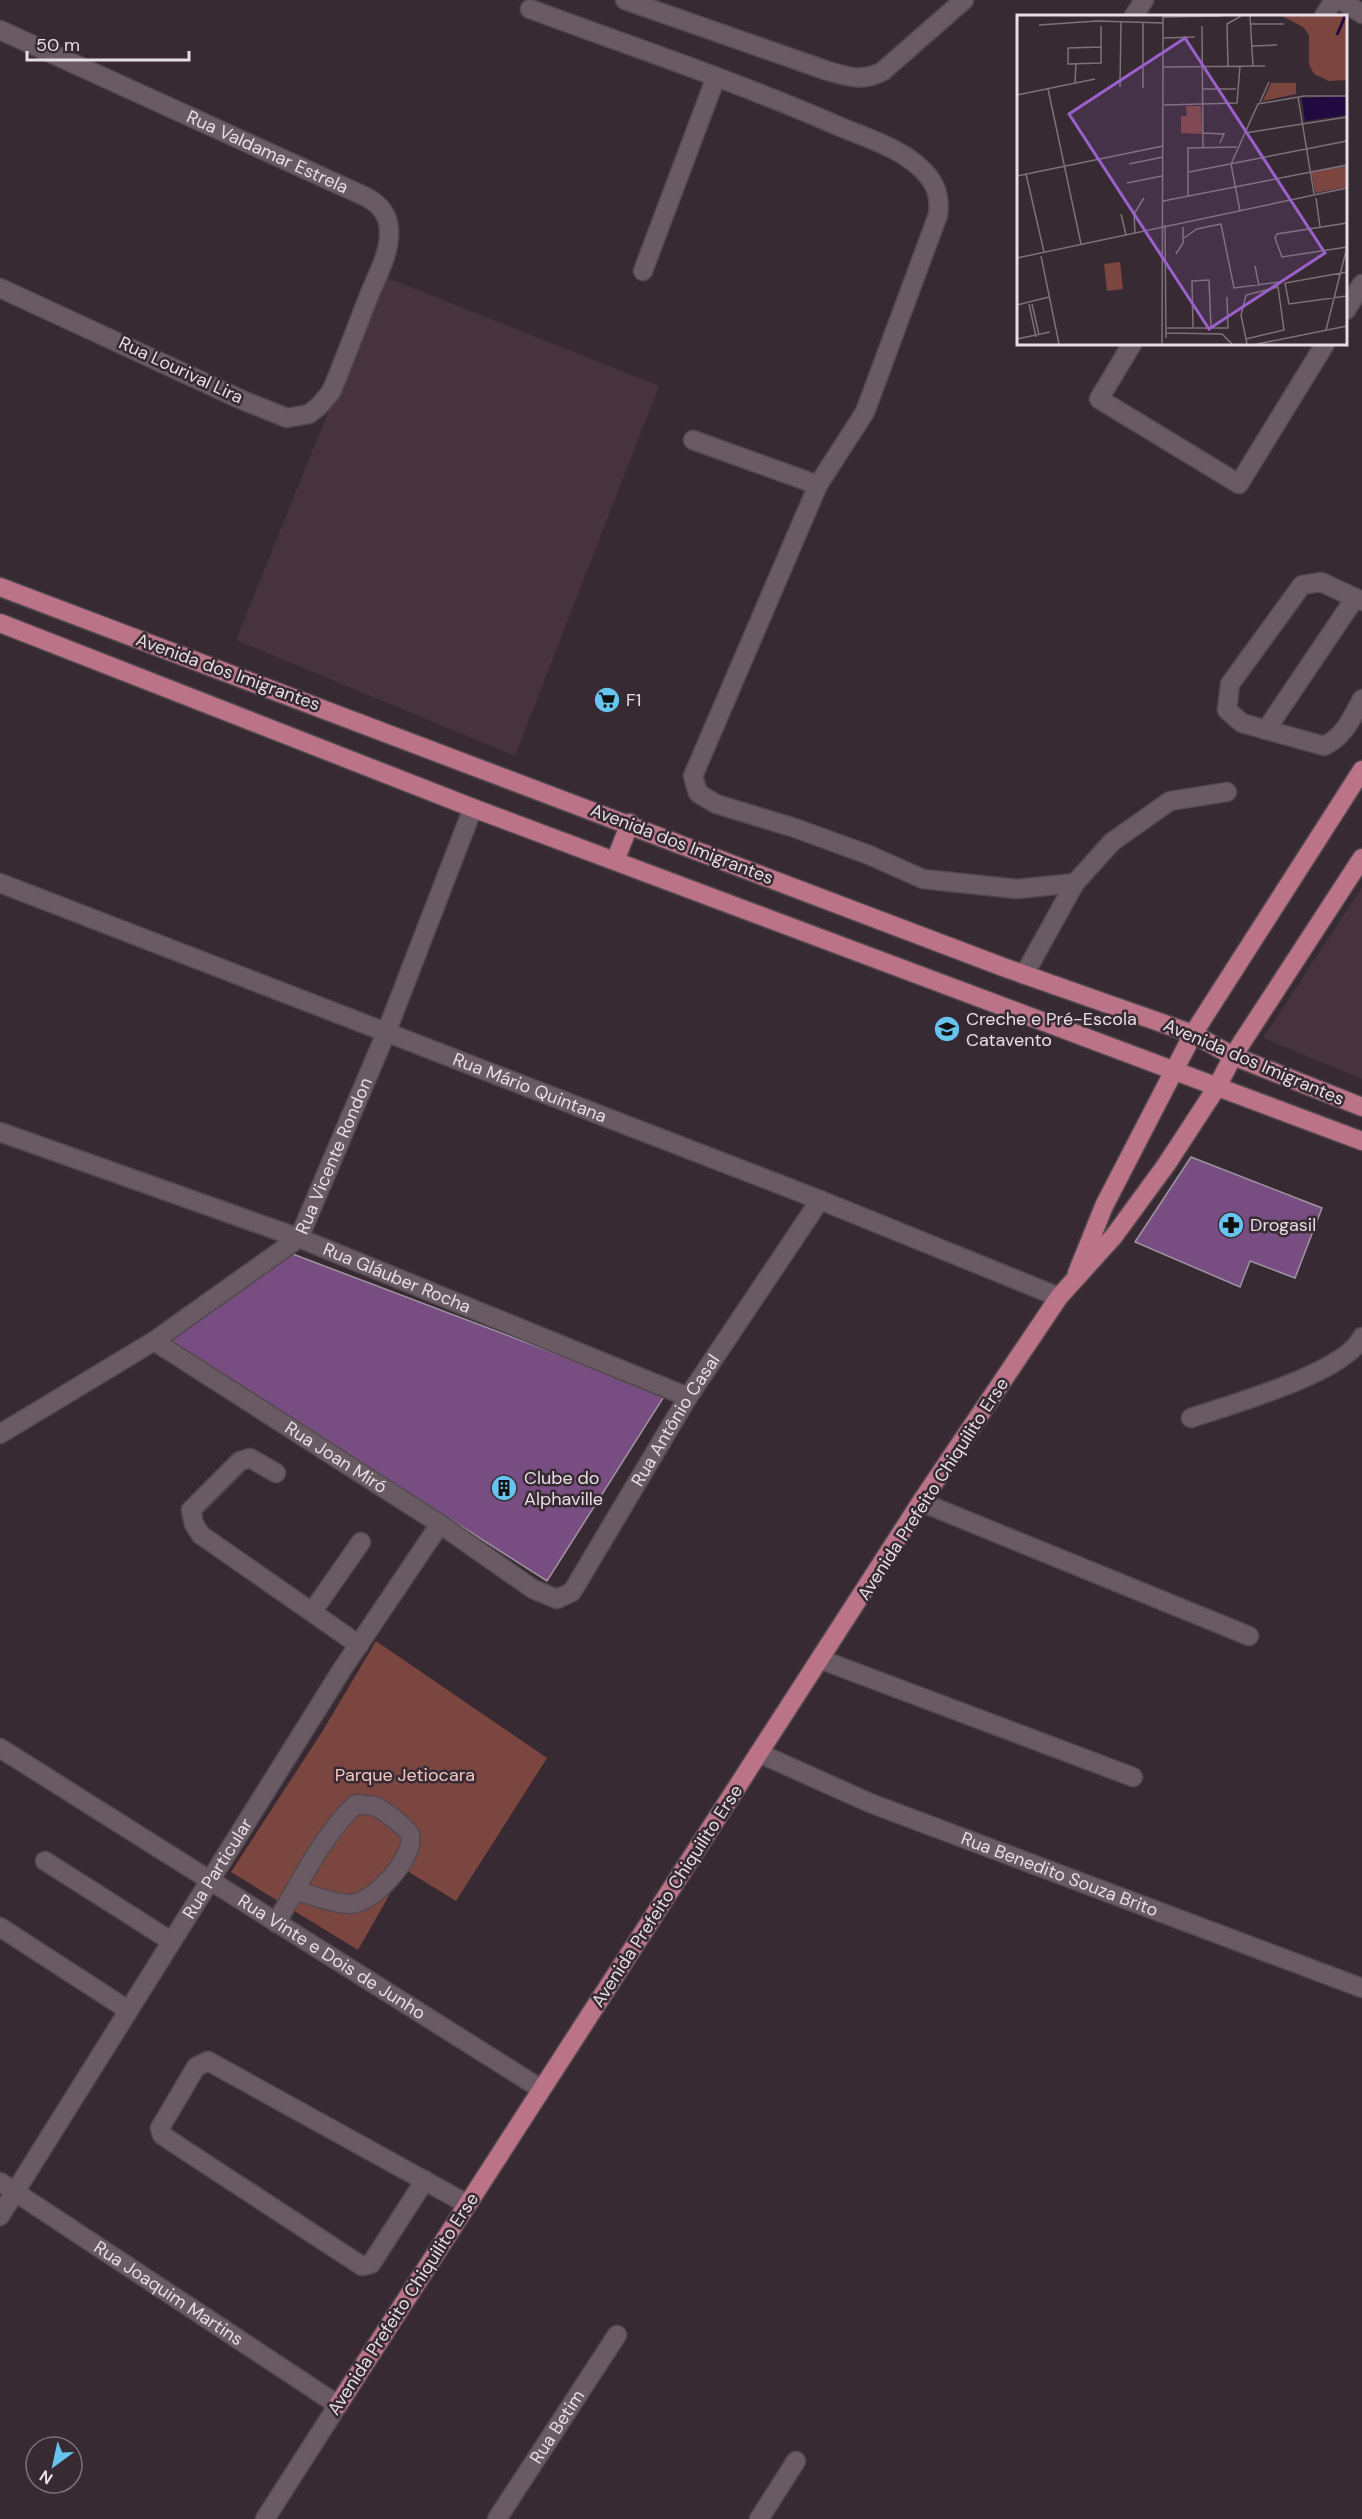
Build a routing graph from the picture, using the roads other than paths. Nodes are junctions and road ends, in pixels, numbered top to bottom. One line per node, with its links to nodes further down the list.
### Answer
1 (626, 0): 2 (street)
2 (964, 0)
3 (1144, 0): 8 (street)
4 (1334, 0): 9 (street)
5 (1341, 0): 7 (street)
6 (530, 9): 11 (street)
7 (1362, 14)
8 (1135, 15)
9 (1325, 15)
10 (0, 30): 18 (street, Rua Valdamar Estrela)
11 (716, 77): 12 (street); 20 (street)
12 (643, 271)
13 (1362, 284): 15 (street)
14 (0, 288): 18 (street, Rua Lourival Lira)
15 (1347, 308)
16 (1131, 345): 17 (street)
17 (1324, 345)
18 (342, 365)
19 (693, 440): 20 (street)
20 (818, 485): 33 (street)
21 (0, 587): 29 (main road, Avenida dos Imigrantes)
22 (1359, 600): 25 (street); 25 (street)
23 (0, 623): 28 (main road, Avenida dos Imigrantes)
24 (1362, 699): 25 (street)
25 (1266, 730)
26 (1362, 770): 36 (main road, Avenida Prefeito Chiquilito Erse)
27 (1227, 792): 33 (street)
28 (473, 808): 31 (main road, Avenida dos Imigrantes); 35 (street, Rua Vicente Rondon)
29 (630, 824): 31 (main road); 34 (main road, Avenida dos Imigrantes)
30 (1362, 858): 37 (main road)
31 (615, 861): 38 (main road, Avenida dos Imigrantes)
32 (0, 883): 35 (street, Rua Mário Quintana)
33 (1075, 883): 34 (street)
34 (1024, 975): 36 (main road, Avenida dos Imigrantes)
35 (386, 1033): 43 (street, Rua Mário Quintana); 44 (street, Rua Vicente Rondon)
36 (1193, 1034): 37 (main road, Avenida dos Imigrantes); 38 (main road, Avenida Prefeito Chiquilito Erse)
37 (1233, 1056): 39 (main road, Avenida Prefeito Chiquilito Erse); 40 (main road, Avenida dos Imigrantes)
38 (1173, 1071): 39 (main road, Avenida dos Imigrantes); 45 (main road, Avenida Prefeito Chiquilito Erse)
39 (1217, 1087): 42 (main road, Avenida dos Imigrantes); 45 (main road, Avenida Prefeito Chiquilito Erse)
40 (1362, 1107)
41 (0, 1131): 44 (street, Rua Gláuber Rocha)
42 (1362, 1142)
43 (820, 1200): 46 (street, Rua Mário Quintana); 49 (street, Rua Antônio Casal)
44 (299, 1238): 48 (street, Rua Vicente Rondon); 49 (street, Rua Gláuber Rocha)
45 (1076, 1278): 46 (main road, Avenida Prefeito Chiquilito Erse)
46 (1059, 1297): 54 (main road, Avenida Prefeito Chiquilito Erse)
47 (1362, 1337): 50 (street)
48 (154, 1341): 51 (street, Rua Vicente Rondon); 55 (street, Rua Joan Miró)
49 (688, 1396): 57 (street, Rua Antônio Casal)
50 (1191, 1418)
51 (8, 1420): 52 (street, Rua Vicente Rondon)
52 (0, 1434)
53 (276, 1473): 58 (street)
54 (921, 1502): 59 (street); 61 (main road, Avenida Prefeito Chiquilito Erse)
55 (440, 1524): 57 (street, Rua Joan Miró); 60 (street, Rua Particular)
56 (361, 1542): 58 (street)
57 (517, 1576)
58 (312, 1612): 60 (street)
59 (1249, 1636)
60 (359, 1645): 66 (street, Rua Particular)
61 (822, 1660): 63 (main road, Avenida Prefeito Chiquilito Erse); 64 (street)
62 (0, 1748): 66 (street, Rua Vinte e Dois de Junho)
63 (761, 1754): 71 (street, Rua Benedito Souza Brito); 73 (main road, Avenida Prefeito Chiquilito Erse)
64 (1133, 1778)
65 (45, 1862): 70 (street)
66 (209, 1881): 68 (street, Rua Vinte e Dois de Junho); 70 (street, Rua Particular)
67 (296, 1891): 67 (street); 68 (street)
68 (276, 1923): 73 (street, Rua Vinte e Dois de Junho)
69 (0, 1927): 72 (street)
70 (171, 1941): 72 (street, Rua Particular)
71 (1362, 1988)
72 (128, 2010): 75 (street, Rua Particular)
73 (541, 2089): 76 (main road, Avenida Prefeito Chiquilito Erse)
74 (425, 2180): 74 (street); 76 (street)
75 (8, 2187): 77 (street, Rua Particular); 79 (street, Rua Joaquim Martins)
76 (467, 2204): 79 (main road, Avenida Prefeito Chiquilito Erse)
77 (0, 2216)
78 (617, 2335): 82 (street, Rua Betim)
79 (338, 2405): 81 (street, Avenida Prefeito Chiquilito Erse)
80 (796, 2461): 83 (street)
81 (264, 2519)
82 (497, 2519)
83 (759, 2519)

